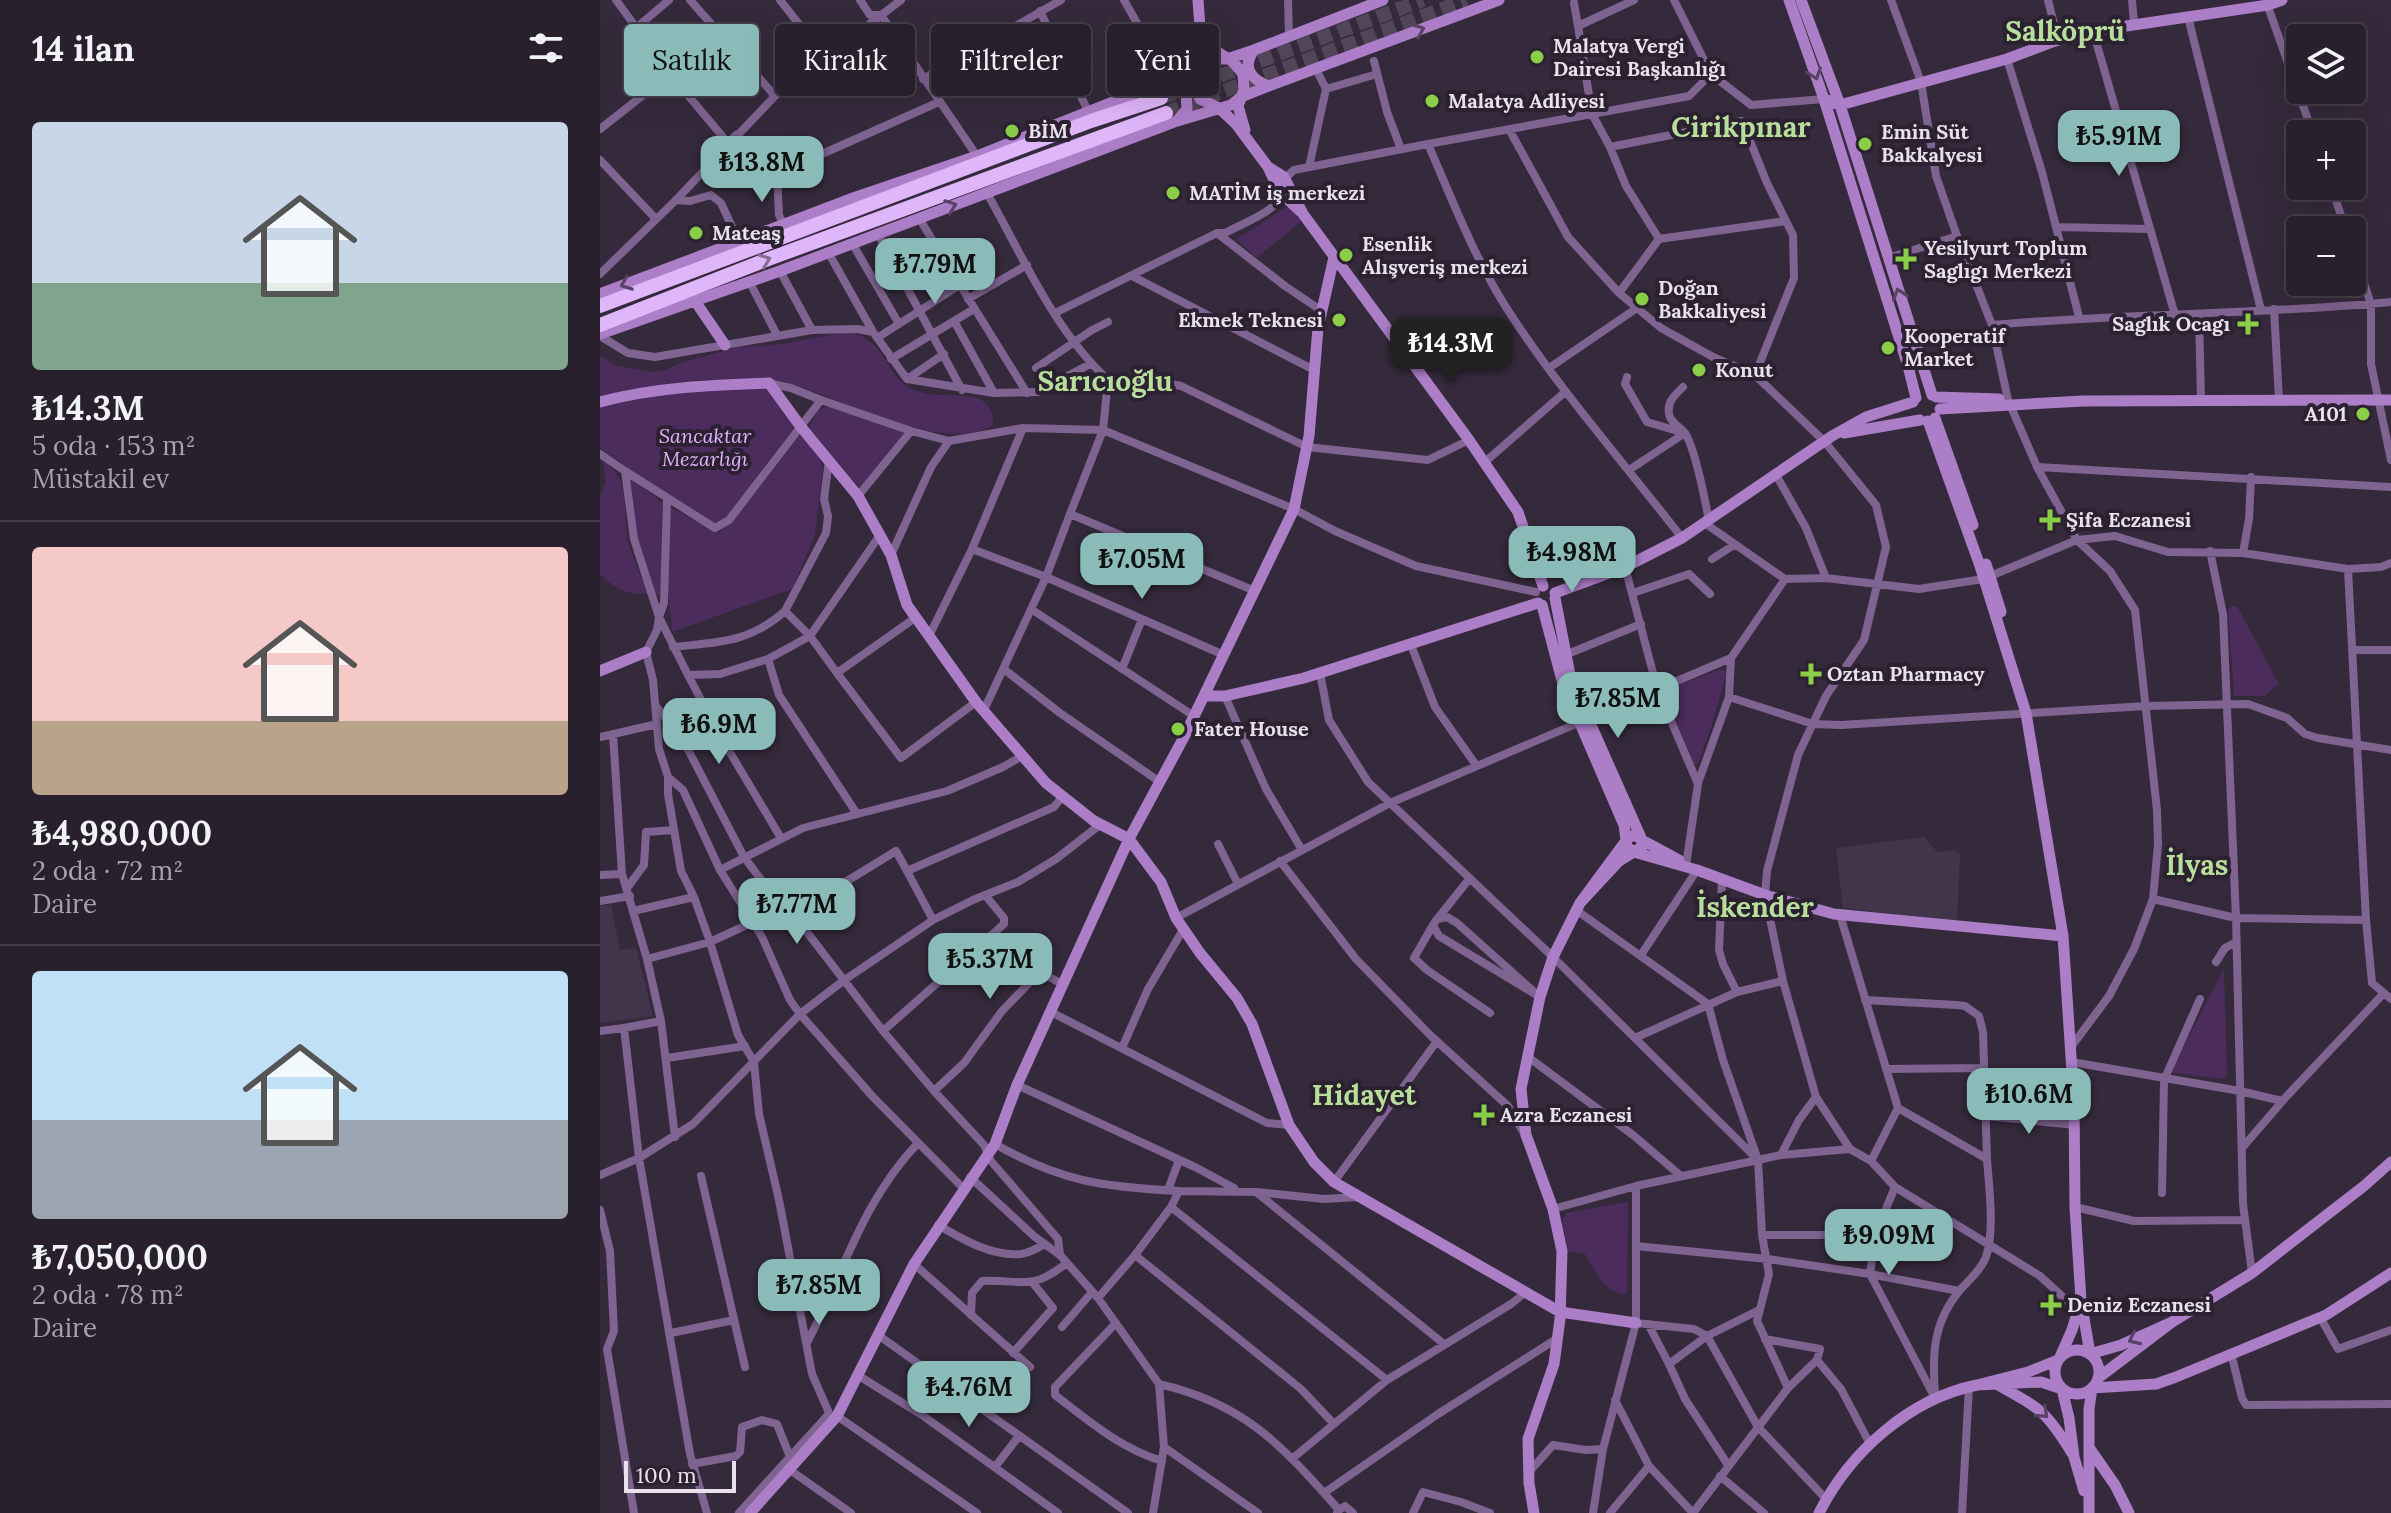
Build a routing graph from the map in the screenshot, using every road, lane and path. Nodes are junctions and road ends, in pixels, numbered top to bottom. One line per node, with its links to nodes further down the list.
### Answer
1 (616, 0): 27 (street)
2 (669, 0): 28 (street)
3 (690, 0): 52 (street)
4 (780, 0): 29 (street)
5 (860, 0): 24 (street)
6 (901, 0): 24 (street)
7 (1061, 0): 23 (street)
8 (1124, 0): 31 (street)
9 (1198, 0): 32 (main road)
10 (1288, 0): 35 (street)
11 (1383, 0): 35 (main road)
12 (1499, 0): 43 (main road, one-way to 12)
13 (1634, 0): 33 (street)
14 (1674, 0): 45 (street)
15 (1789, 0): 57 (main road, one-way to 57)
16 (1801, 0): 60 (main road)
17 (1891, 0): 47 (street)
18 (2048, 0): 36 (street)
19 (2132, 0): 26 (street)
20 (2282, 0): 21 (main road)
21 (2267, 2): 25 (main road); 65 (street)
22 (1574, 3): 33 (street)
23 (1040, 11): 46 (street); 62 (street)
24 (881, 15): 30 (street); 46 (street)
25 (2188, 17): 26 (main road); 118 (street)
26 (2134, 23): 34 (main road)
27 (633, 24)
28 (641, 24)
29 (799, 24)
30 (868, 24)
31 (1138, 24)
32 (1200, 24)
33 (1578, 26): 64 (street)
34 (2093, 31): 36 (main road); 89 (street)
35 (1289, 35): 37 (main road)
36 (2058, 40): 41 (main road)
37 (1254, 50): 40 (main road); 48 (main road)
38 (1219, 53): 40 (main road)
39 (1219, 59): 40 (main road)
40 (1227, 59): 56 (main road)
41 (2007, 59): 47 (main road); 88 (street)
42 (1374, 61): 44 (street)
43 (1316, 69): 48 (main road); 49 (street)
44 (1377, 74): 49 (street); 73 (street)
45 (1711, 74): 59 (street); 64 (street)
46 (923, 79): 58 (street)
47 (1921, 82): 60 (main road); 92 (street)
48 (1269, 86): 56 (main road)
49 (1326, 89): 77 (street)
50 (642, 96): 67 (street)
51 (688, 96): 69 (street)
52 (775, 96): 69 (street)
53 (1127, 96): 62 (main road)
54 (1186, 96): 63 (main road)
55 (1199, 96): 61 (main road)
56 (1241, 97): 61 (main road); 70 (main road)
57 (1824, 99): 59 (street); 60 (main road); 154 (main road)
58 (939, 102): 74 (street); 78 (street)
59 (1751, 105): 66 (street)
60 (1840, 105): 98 (main road)
61 (1219, 108): 63 (main road); 70 (main road)
62 (1088, 111): 74 (main road)
63 (1167, 111): 81 (main road); 109 (highway, one-way to 63); 114 (highway)
64 (1592, 114): 68 (street); 72 (street)
65 (2308, 120)
66 (1742, 121): 72 (street); 86 (street)
67 (600, 129)
68 (1509, 129): 71 (street); 107 (street)
69 (736, 135): 78 (street); 82 (street)
70 (1248, 138): 76 (main road)
71 (1428, 144): 73 (street); 141 (street)
72 (1610, 147): 93 (street)
73 (1401, 149): 77 (street)
74 (977, 156): 87 (main road)
75 (600, 160): 84 (street)
76 (1268, 167): 79 (main road); 80 (main road)
77 (1309, 167): 79 (street)
78 (777, 174): 87 (street)
79 (1284, 177): 80 (street); 83 (main road)
80 (1280, 192): 83 (main road); 90 (street)
81 (987, 193): 85 (main road, one-way to 81); 99 (street)
82 (676, 200): 84 (street); 94 (street)
83 (1303, 214): 97 (main road)
84 (655, 218): 101 (street)
85 (919, 218): 91 (main road); 104 (street)
86 (1786, 221): 93 (street); 143 (street)
87 (784, 225): 94 (main road)
88 (2056, 227): 89 (street); 124 (street)
89 (2150, 229): 123 (street)
90 (1217, 233): 102 (street); 120 (street)
91 (878, 234): 95 (main road); 119 (street)
92 (1957, 236): 98 (street); 129 (street)
93 (1659, 239): 107 (street)
94 (739, 242): 108 (main road, one-way to 108)
95 (852, 243): 96 (main road); 127 (street)
96 (828, 252): 100 (main road); 134 (street)
97 (1334, 257): 120 (main road); 168 (main road)
98 (1888, 258): 161 (main road, one-way to 98)
99 (1027, 265): 110 (street); 121 (street)
100 (780, 271): 103 (main road); 130 (street)
101 (600, 274)
102 (1132, 276): 121 (street); 142 (street)
103 (749, 281): 106 (main road); 133 (street)
104 (960, 285): 110 (street); 119 (street)
105 (2366, 289): 113 (street)
106 (720, 292): 109 (main road); 111 (main road)
107 (1619, 293): 115 (street)
108 (600, 294)
109 (679, 295): 128 (highway)
110 (968, 299): 116 (street)
111 (695, 301): 132 (main road); 136 (main road)
112 (2391, 302): 113 (street)
113 (2371, 304): 117 (street); 157 (street)
114 (600, 306)
115 (1637, 308): 141 (street); 143 (street)
116 (974, 309): 125 (street); 152 (street)
117 (2274, 309): 118 (street); 156 (street)
118 (2261, 310): 122 (street)
119 (919, 311): 127 (street); 131 (street)
120 (1322, 311): 142 (main road)
121 (1055, 313): 135 (street)
122 (2199, 314): 123 (street); 155 (street)
123 (2175, 315): 124 (street)
124 (2079, 317): 129 (street)
125 (954, 321): 131 (street); 151 (street)
126 (1108, 322): 135 (street)
127 (899, 324): 134 (street)
128 (600, 325)
129 (1992, 325): 160 (street)
130 (812, 330): 133 (street); 134 (street)
131 (932, 334): 137 (street); 138 (street)
132 (600, 335): 136 (street)
133 (777, 335): 136 (street)
134 (875, 335): 138 (street)
135 (1075, 344): 139 (street); 140 (street)
136 (725, 345)
137 (944, 354): 145 (street); 149 (street)
138 (891, 359): 145 (street)
139 (1090, 364): 146 (street); 152 (street)
140 (1036, 368)
141 (1549, 368): 150 (street)
142 (1316, 371): 170 (main road)
143 (1755, 375): 167 (street)
144 (1627, 377): 166 (street)
145 (907, 379): 149 (street)
146 (1108, 380): 164 (street); 170 (street)
147 (769, 383): 153 (street); 159 (main road); 162 (main road)
148 (1683, 387): 166 (street)
149 (962, 390): 151 (street)
150 (1565, 392): 174 (street); 176 (street)
151 (994, 393): 152 (street)
152 (1027, 393)
153 (821, 400): 162 (street); 165 (street)
154 (1914, 400): 161 (main road); 161 (main road); 167 (main road)
155 (2201, 400): 156 (main road); 160 (main road)
156 (2279, 400): 157 (main road)
157 (2377, 400): 158 (main road); 173 (street)
158 (2391, 400)
159 (600, 402)
160 (2009, 403): 161 (main road); 175 (street)
161 (1932, 410): 167 (main road); 199 (main road)
162 (801, 427): 172 (main road); 182 (street)
163 (1023, 428): 164 (street); 169 (street); 190 (street)
164 (1103, 430): 183 (street); 184 (street)
165 (911, 431): 169 (street); 181 (street)
166 (1685, 433): 176 (street); 185 (street)
167 (1828, 438): 178 (main road); 202 (street)
168 (1469, 440): 170 (street); 174 (main road)
169 (949, 441): 193 (street)
170 (1307, 447): 183 (main road)
171 (600, 454): 177 (street)
172 (829, 460): 181 (main road); 209 (street)
173 (2391, 460)
174 (1485, 462): 207 (main road)
175 (2037, 467): 179 (street); 188 (street)
176 (1629, 470): 187 (street)
177 (625, 471): 182 (street); 210 (street)
178 (1775, 473): 185 (main road); 200 (street)
179 (2251, 477): 180 (street); 192 (street)
180 (2391, 487)
181 (858, 496): 186 (main road)
182 (667, 500): 210 (street)
183 (1294, 509): 203 (main road); 207 (street)
184 (1070, 514): 198 (street); 203 (street)
185 (1708, 523): 187 (main road); 189 (street)
186 (880, 535): 193 (main road); 214 (street)
187 (1682, 538): 196 (main road)
188 (2077, 540): 191 (street); 199 (street); 238 (street)
189 (1734, 545): 194 (street); 201 (street)
190 (972, 549): 198 (street); 215 (street)
191 (2210, 551): 192 (street); 235 (street)
192 (2243, 553): 197 (street)
193 (891, 555): 211 (main road)
194 (1712, 559)
195 (2391, 563): 197 (street)
196 (1625, 567): 204 (street); 206 (main road)
197 (2348, 569): 218 (street)
198 (1046, 577): 208 (street); 212 (street)
199 (1986, 577): 202 (street); 239 (main road)
200 (1826, 578): 201 (street); 202 (street)
201 (1785, 579): 223 (street)
202 (1879, 584): 243 (street)
203 (1255, 591): 221 (main road)
204 (1633, 593): 205 (street); 213 (street)
205 (1710, 594)
206 (1555, 596): 207 (main road); 207 (main road); 222 (main road)
207 (1540, 597): 216 (main road); 241 (main road)
208 (1031, 609): 225 (street); 226 (street)
209 (785, 611): 214 (street); 217 (street)
210 (659, 617): 217 (street); 220 (street)
211 (915, 618): 215 (main road); 228 (street)
212 (1142, 619): 221 (street); 225 (street)
213 (1641, 624): 222 (street); 231 (street)
214 (810, 636): 224 (street); 228 (street)
215 (929, 636): 237 (main road)
216 (1411, 645): 229 (main road); 249 (street)
217 (673, 647): 230 (street)
218 (2352, 650): 219 (street); 246 (street)
219 (2391, 650)
220 (646, 652): 227 (main road); 236 (street)
221 (1224, 655): 232 (main road)
222 (1565, 655): 241 (main road)
223 (1731, 658): 231 (street); 234 (street)
224 (768, 659): 230 (street); 255 (street)
225 (1122, 669): 240 (street)
226 (1005, 670): 237 (street); 251 (street)
227 (600, 671)
228 (837, 673): 237 (street)
229 (1320, 673): 233 (main road); 254 (street)
230 (688, 675): 258 (street)
231 (1657, 688): 241 (street); 252 (street)
232 (1204, 696): 233 (main road); 240 (main road)
233 (1225, 696): 263 (street)
234 (1729, 697): 243 (street); 252 (street)
235 (2226, 705): 238 (street); 246 (street); 286 (street)
236 (656, 706): 242 (street); 265 (street)
237 (980, 706): 248 (main road)
238 (2146, 706): 239 (street); 279 (street)
239 (2030, 713): 243 (street); 292 (main road)
240 (1194, 716): 251 (main road)
241 (1584, 720): 249 (street); 259 (main road); 261 (main road)
242 (657, 724): 244 (street); 250 (street)
243 (1813, 724): 277 (street)
244 (613, 734): 245 (street); 270 (street)
245 (600, 737)
246 (2356, 744): 247 (street); 288 (street)
247 (2391, 750)
248 (1022, 756): 253 (main road); 255 (street)
249 (1476, 765): 254 (street)
250 (668, 777): 257 (street); 268 (street)
251 (1160, 782): 260 (main road)
252 (1698, 784): 267 (street)
253 (1063, 796): 256 (main road); 269 (street)
254 (1390, 803): 263 (street); 272 (street)
255 (857, 814): 258 (street)
256 (1101, 824): 260 (main road); 276 (street)
257 (674, 830): 275 (street); 278 (street)
258 (781, 838): 265 (street)
259 (1628, 838): 261 (main road); 264 (main road); 281 (main road)
260 (1129, 839): 285 (main road); 301 (main road)
261 (1642, 840): 264 (main road); 267 (main road)
262 (1218, 844): 274 (street)
263 (1302, 850): 266 (street)
264 (1634, 852): 267 (main road); 281 (main road)
265 (744, 857): 268 (street); 283 (street)
266 (1280, 861): 274 (street); 316 (street)
267 (1692, 868): 273 (main road); 295 (street)
268 (720, 870): 289 (street)
269 (907, 871): 283 (street); 287 (street)
270 (622, 874): 271 (street); 275 (street)
271 (600, 875)
272 (1470, 878): 290 (street); 296 (street)
273 (1722, 880): 277 (main road); 302 (street)
274 (1238, 884): 285 (street)
275 (628, 892): 280 (street); 282 (street)
276 (985, 895): 287 (street); 314 (street)
277 (1765, 895): 284 (main road); 300 (street)
278 (694, 897): 282 (street); 293 (street)
279 (2153, 899): 286 (street); 318 (street)
280 (600, 901)
281 (1578, 906): 295 (street); 296 (main road)
282 (633, 911): 297 (street)
283 (793, 914): 299 (street)
284 (1840, 915): 292 (main road); 306 (street)
285 (1176, 918): 291 (main road)
286 (2236, 918): 288 (street); 294 (street)
287 (933, 920): 299 (street)
288 (2366, 920): 303 (street)
289 (753, 922): 293 (street); 310 (street)
290 (1435, 922): 304 (street); 304 (street); 309 (street)
291 (1184, 928): 319 (street); 334 (main road)
292 (2063, 936): 318 (main road)
293 (710, 942): 297 (street); 317 (street)
294 (2236, 942): 298 (street); 329 (street)
295 (1641, 955): 307 (street)
296 (1553, 957): 304 (main road); 315 (street)
297 (647, 959): 311 (street)
298 (2216, 962)
299 (843, 981): 310 (street); 314 (street)
300 (1783, 981): 302 (street); 330 (street)
301 (1064, 985): 308 (main road); 328 (street)
302 (1737, 992): 307 (street)
303 (2388, 996): 331 (street)
304 (1540, 997): 320 (main road)
305 (2200, 999): 326 (street)
306 (1865, 1000): 324 (street); 325 (street)
307 (1708, 1004): 315 (street); 346 (street)
308 (1051, 1012): 319 (street); 327 (main road)
309 (1490, 1013)
310 (800, 1014): 322 (street); 338 (street)
311 (661, 1021): 312 (street); 321 (street)
312 (624, 1028): 313 (street); 343 (street)
313 (600, 1031)
314 (883, 1031): 328 (street)
315 (1635, 1038): 346 (street)
316 (1437, 1041): 336 (street); 353 (street)
317 (745, 1046): 321 (street); 322 (street)
318 (2071, 1047): 323 (main road)
319 (1122, 1048): 334 (street)
320 (1528, 1057): 336 (main road); 351 (street)
321 (667, 1058): 337 (street)
322 (754, 1062): 337 (street); 402 (street)
323 (2072, 1062): 326 (street); 335 (main road)
324 (1984, 1068): 325 (street); 333 (street)
325 (1886, 1069): 332 (street)
326 (2164, 1080): 329 (street); 361 (street)
327 (1017, 1085): 340 (main road); 345 (street)
328 (934, 1091): 340 (street)
329 (2240, 1091): 331 (street); 339 (street)
330 (1816, 1097): 341 (street); 342 (street)
331 (2282, 1101): 339 (street)
332 (1898, 1108): 344 (street); 347 (street)
333 (1986, 1116): 335 (street); 344 (street)
334 (1289, 1125): 353 (main road)
335 (2075, 1125): 364 (main road)
336 (1526, 1135): 365 (main road)
337 (675, 1137): 343 (street)
338 (918, 1143): 356 (street); 402 (street)
339 (2242, 1148): 367 (street)
340 (992, 1149): 352 (main road); 357 (street); 374 (street)
341 (1850, 1149): 342 (street); 347 (street)
342 (1781, 1155): 346 (street)
343 (639, 1158): 349 (street); 397 (street)
344 (1987, 1159): 373 (street)
345 (1179, 1160): 357 (street); 359 (street)
346 (1758, 1160): 351 (street); 369 (street)
347 (1871, 1161): 355 (street)
348 (2391, 1162): 379 (main road)
349 (600, 1175)
350 (701, 1176): 391 (street)
351 (1681, 1176): 354 (street)
352 (970, 1177): 356 (main road); 371 (street)
353 (1334, 1182): 362 (main road)
354 (1636, 1186): 365 (street); 372 (street)
355 (1895, 1187): 370 (street); 373 (street)
356 (964, 1189): 368 (main road)
357 (1168, 1190): 358 (street)
358 (1179, 1191): 359 (street); 363 (street)
359 (1238, 1191): 360 (street)
360 (1256, 1192): 362 (street); 403 (street)
361 (2162, 1193)
362 (1360, 1197): 384 (main road)
363 (1171, 1207): 375 (street); 413 (street)
364 (2075, 1207): 367 (street); 386 (main road)
365 (1553, 1209): 388 (main road)
366 (600, 1210): 446 (street)
367 (2245, 1220): 379 (street)
368 (938, 1225): 371 (street); 378 (main road)
369 (1762, 1235): 370 (street); 376 (street)
370 (1875, 1235): 381 (street)
371 (1045, 1244): 374 (street)
372 (1636, 1246): 376 (street); 394 (street)
373 (1989, 1247): 383 (street); 386 (street)
374 (1060, 1255): 377 (street)
375 (1135, 1255): 385 (street); 424 (street)
376 (1768, 1259): 381 (street); 387 (street)
377 (1067, 1263): 382 (street); 385 (street)
378 (914, 1264): 389 (street); 398 (main road)
379 (2252, 1273): 392 (main road)
380 (2391, 1273): 390 (main road)
381 (1870, 1274): 383 (street); 420 (street)
382 (1032, 1282): 389 (street); 404 (street)
383 (1959, 1291): 420 (street)
384 (1526, 1292): 388 (main road); 403 (street)
385 (1095, 1295): 393 (street); 395 (street)
386 (2079, 1305): 406 (main road); 407 (main road)
387 (1759, 1310): 399 (street); 401 (street)
388 (1560, 1312): 394 (main road); 400 (main road)
389 (971, 1315): 404 (street)
390 (2320, 1317): 396 (street); 405 (main road)
391 (734, 1320): 397 (street); 410 (street)
392 (2172, 1322): 406 (main road, one-way to 406); 414 (main road)
393 (1116, 1323): 415 (street); 433 (street)
394 (1642, 1324): 399 (street); 409 (street); 421 (street)
395 (1062, 1327)
396 (2391, 1330)
397 (671, 1333): 434 (street)
398 (878, 1335): 412 (main road); 426 (street)
399 (1707, 1336): 409 (street); 425 (street)
400 (1558, 1338): 439 (main road); 441 (street)
401 (1765, 1339): 408 (street); 418 (street)
402 (806, 1344): 423 (street)
403 (1444, 1344): 413 (street)
404 (1013, 1353): 411 (street)
405 (2231, 1353): 414 (main road); 422 (street)
406 (2090, 1354): 407 (main road); 414 (main road)
407 (2059, 1358): 417 (main road); 419 (main road)
408 (1817, 1360): 418 (street); 427 (street)
409 (1669, 1364): 436 (street)
410 (745, 1367)
411 (1030, 1367)
412 (859, 1376): 423 (main road); 438 (street)
413 (1387, 1380): 424 (street)
414 (2095, 1383): 419 (main road); 429 (main road)
415 (1159, 1384): 428 (street); 432 (street)
416 (1997, 1385): 417 (main road); 419 (main road); 431 (main road, one-way to 431)
417 (1973, 1386): 420 (main road); 464 (street)
418 (1788, 1388): 425 (street)
419 (2062, 1389): 431 (main road)
420 (1935, 1398): 427 (main road)
421 (1615, 1399): 430 (street); 437 (street)
422 (2391, 1404)
423 (833, 1418): 435 (main road); 451 (street)
424 (1334, 1424): 432 (street)
425 (1758, 1427): 436 (street); 442 (street)
426 (1019, 1436): 438 (street); 453 (street)
427 (1870, 1444): 442 (main road)
428 (1164, 1447): 433 (street); 455 (street)
429 (2089, 1447): 465 (main road); 466 (main road)
430 (1603, 1449): 439 (street); 459 (street)
431 (2074, 1457): 465 (main road)
432 (1293, 1458): 441 (street)
433 (1162, 1461): 454 (street)
434 (692, 1464): 435 (street); 447 (street)
435 (790, 1464): 448 (street); 449 (main road); 450 (street)
436 (1728, 1465): 440 (street)
437 (1649, 1466): 460 (street); 461 (street)
438 (995, 1467): 452 (street)
439 (1529, 1472): 444 (main road)
440 (1720, 1476): 461 (street); 462 (street)
441 (1324, 1493): 445 (street)
442 (1826, 1499): 463 (main road)
443 (1472, 1509): 457 (street); 458 (street)
444 (1530, 1510)
445 (1338, 1511): 456 (street)
446 (634, 1513)
447 (707, 1513)
448 (739, 1513)
449 (750, 1513)
450 (851, 1513)
451 (977, 1513)
452 (1058, 1513)
453 (1128, 1513)
454 (1153, 1513)
455 (1258, 1513)
456 (1353, 1513)
457 (1413, 1513)
458 (1490, 1513)
459 (1593, 1513)
460 (1610, 1513)
461 (1693, 1513)
462 (1764, 1513)
463 (1819, 1513)
464 (1962, 1513)
465 (2089, 1513)
466 (2129, 1513)

